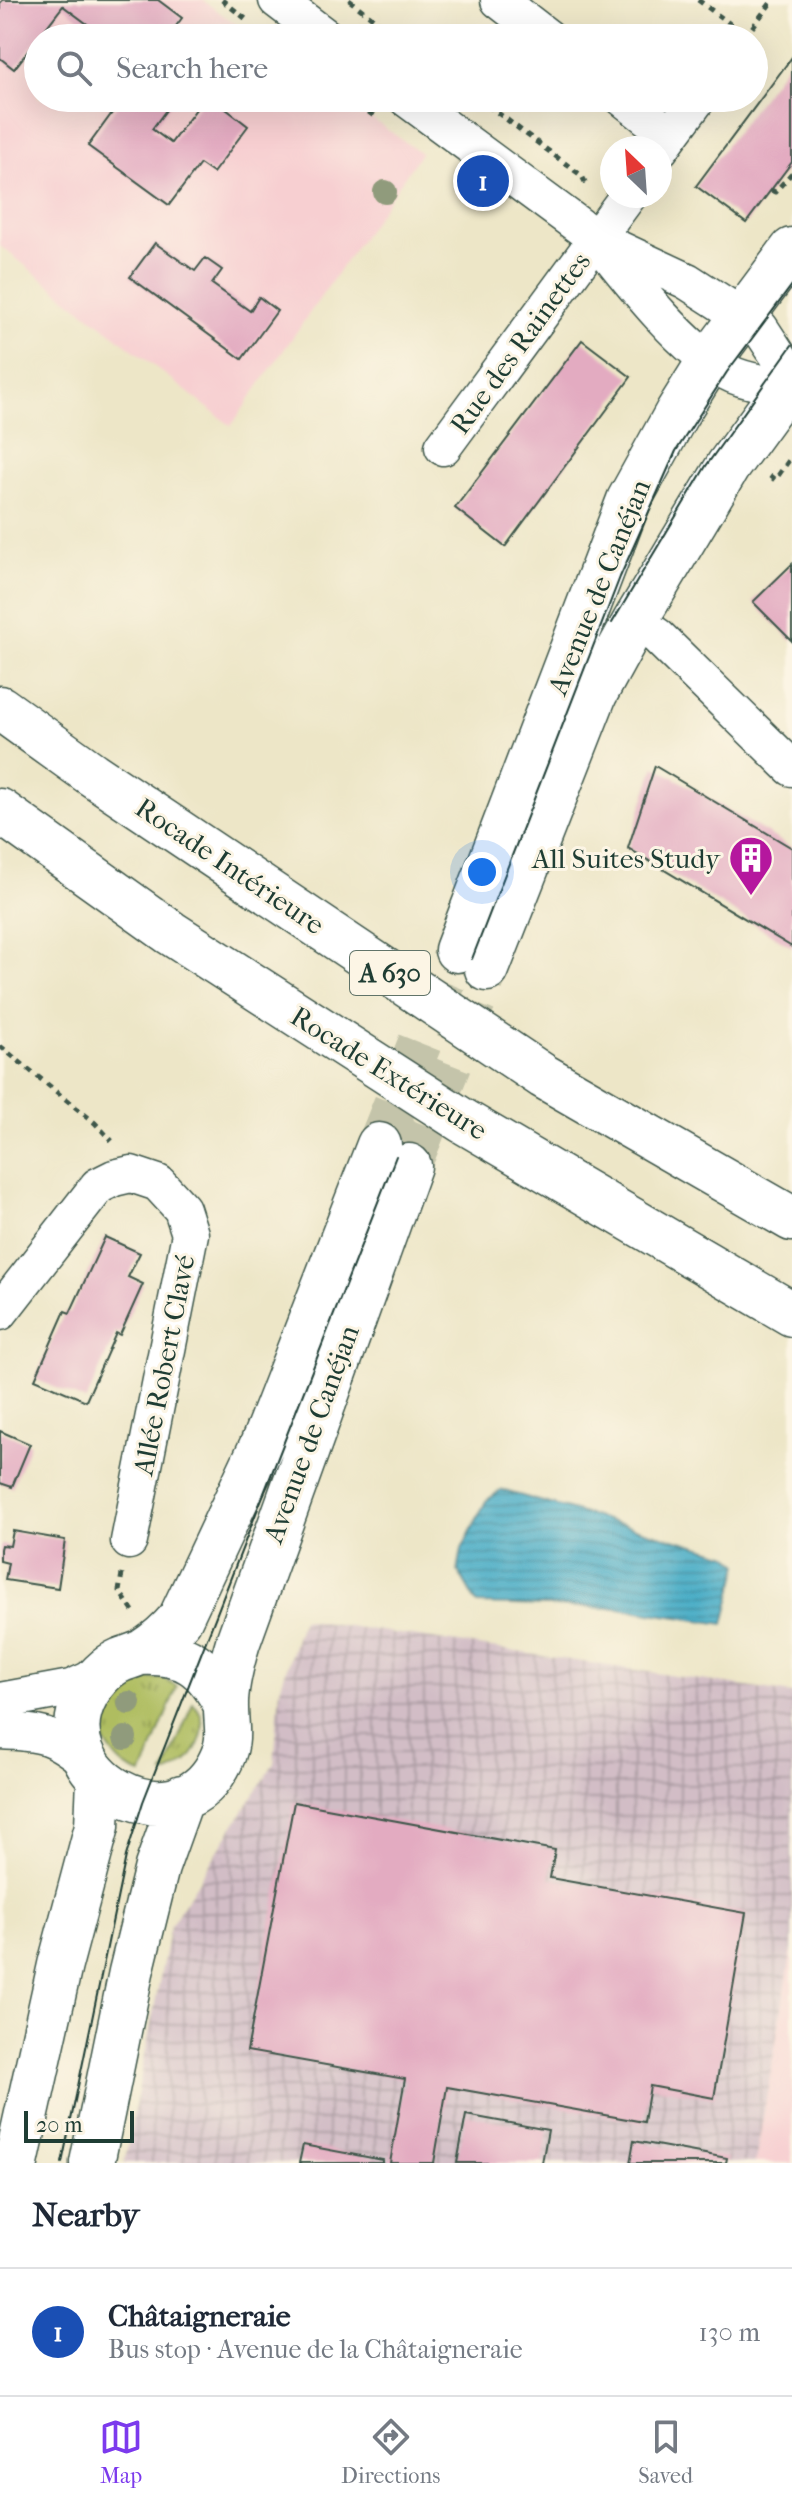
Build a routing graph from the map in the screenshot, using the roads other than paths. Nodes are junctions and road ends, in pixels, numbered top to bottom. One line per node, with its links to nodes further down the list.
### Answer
1 (277, 0): 3 (street)
2 (499, 0): 4 (street)
3 (309, 24)
4 (530, 24)
5 (425, 112): 11 (street)
6 (636, 112): 8 (street)
7 (688, 112): 9 (street)
8 (659, 136)
9 (670, 136)
10 (619, 208): 11 (street, Rue des Rainettes)
11 (597, 239): 13 (street); 14 (street); 16 (street, Rue des Rainettes)
12 (792, 250): 13 (main road, Avenue de Canéjan)
13 (742, 315): 14 (main road, Avenue de Canéjan); 15 (street)
14 (710, 360): 15 (street); 17 (main road, Avenue de Canéjan)
15 (791, 383): 17 (main road, Avenue de Canéjan)
16 (443, 447)
17 (635, 621): 19 (street)
18 (0, 708): 21 (main road, Rocade Intérieure / A 630)
19 (792, 768)
20 (0, 811): 23 (main road, Rocade Extérieure)
21 (792, 1219)
22 (0, 1312): 24 (street, Allée Robert Clavé)
23 (792, 1314)
24 (129, 1541)
25 (139, 1635): 26 (main road, Avenue de Canéjan); 28 (main road); 28 (main road, Avenue de Canéjan)
26 (98, 1676): 27 (street); 30 (main road)
27 (0, 1701)
28 (226, 1705): 31 (main road, Avenue de Canéjan)
29 (0, 1731): 30 (street)
30 (92, 1770): 31 (main road); 32 (main road)
31 (182, 1797): 33 (main road)
32 (16, 2163)
33 (92, 2163)

